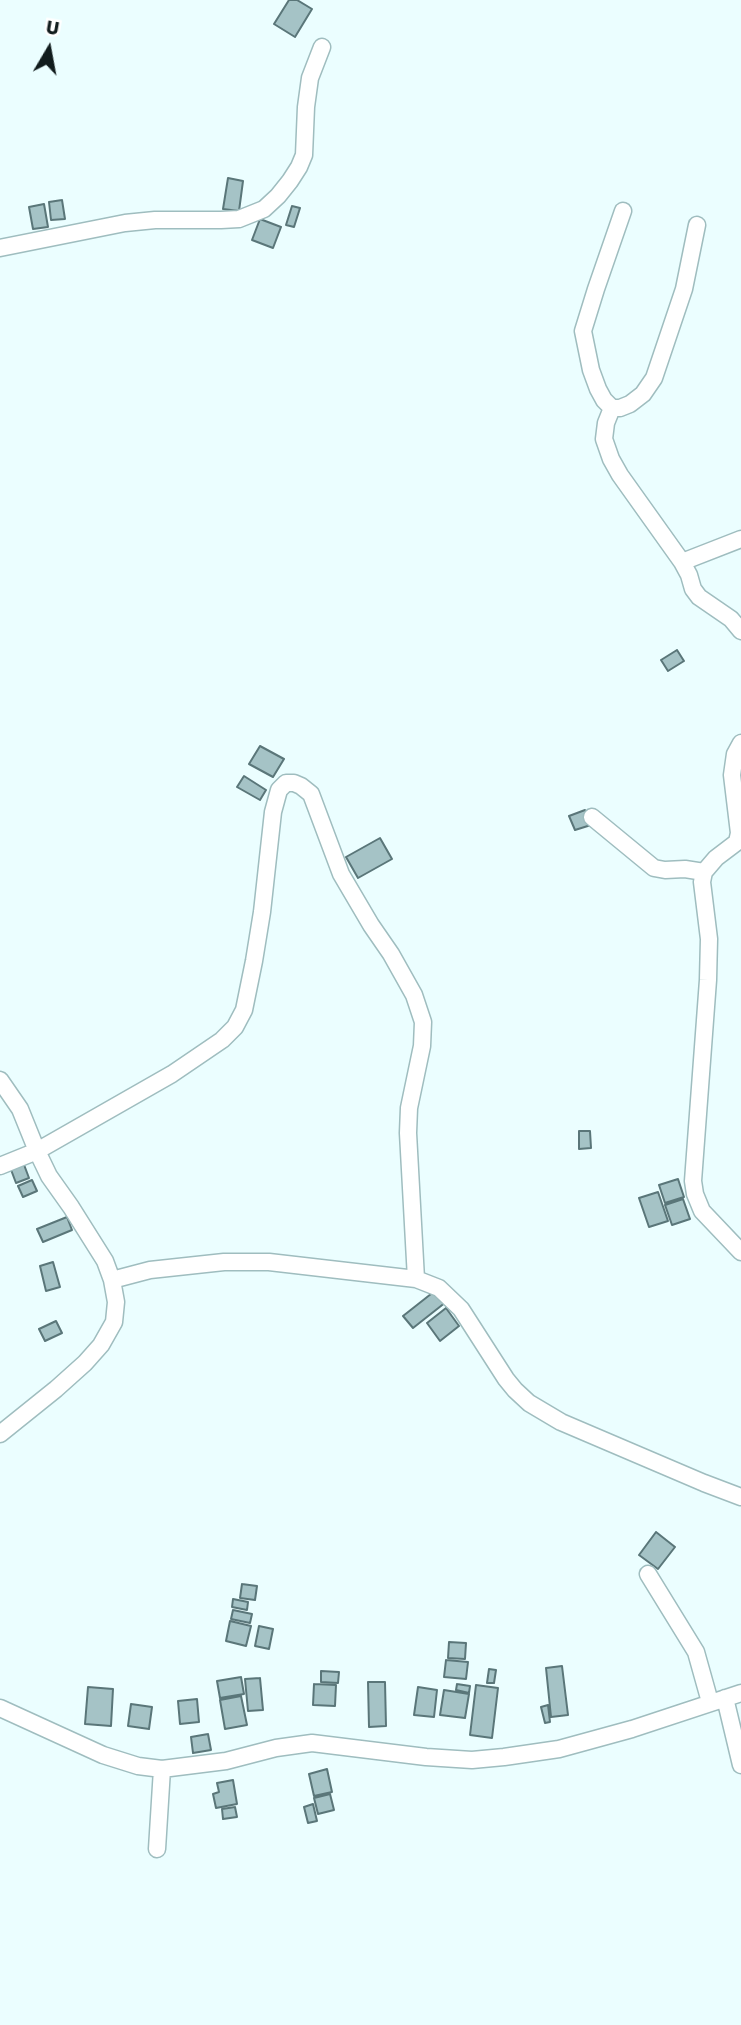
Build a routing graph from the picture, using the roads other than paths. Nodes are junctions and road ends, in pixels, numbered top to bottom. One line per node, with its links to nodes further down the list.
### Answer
1 (322, 47): 4 (street)
2 (623, 211): 5 (street)
3 (697, 225): 5 (street)
4 (0, 248)
5 (612, 408): 7 (street)
6 (741, 539): 7 (street)
7 (682, 562): 8 (street)
8 (741, 631)
9 (741, 743): 11 (street)
10 (592, 817): 11 (street)
11 (704, 872): 15 (street)
12 (0, 1080): 13 (street)
13 (37, 1151): 14 (street); 16 (street); 17 (street)
14 (0, 1166)
15 (741, 1252)
16 (416, 1279): 17 (street); 19 (street)
17 (112, 1280): 18 (street)
18 (0, 1433)
19 (741, 1497)
20 (648, 1574): 21 (street)
21 (726, 1698): 23 (street); 24 (street)
22 (0, 1708): 24 (street)
23 (741, 1765)
24 (162, 1769): 25 (street)
25 (157, 1849)

